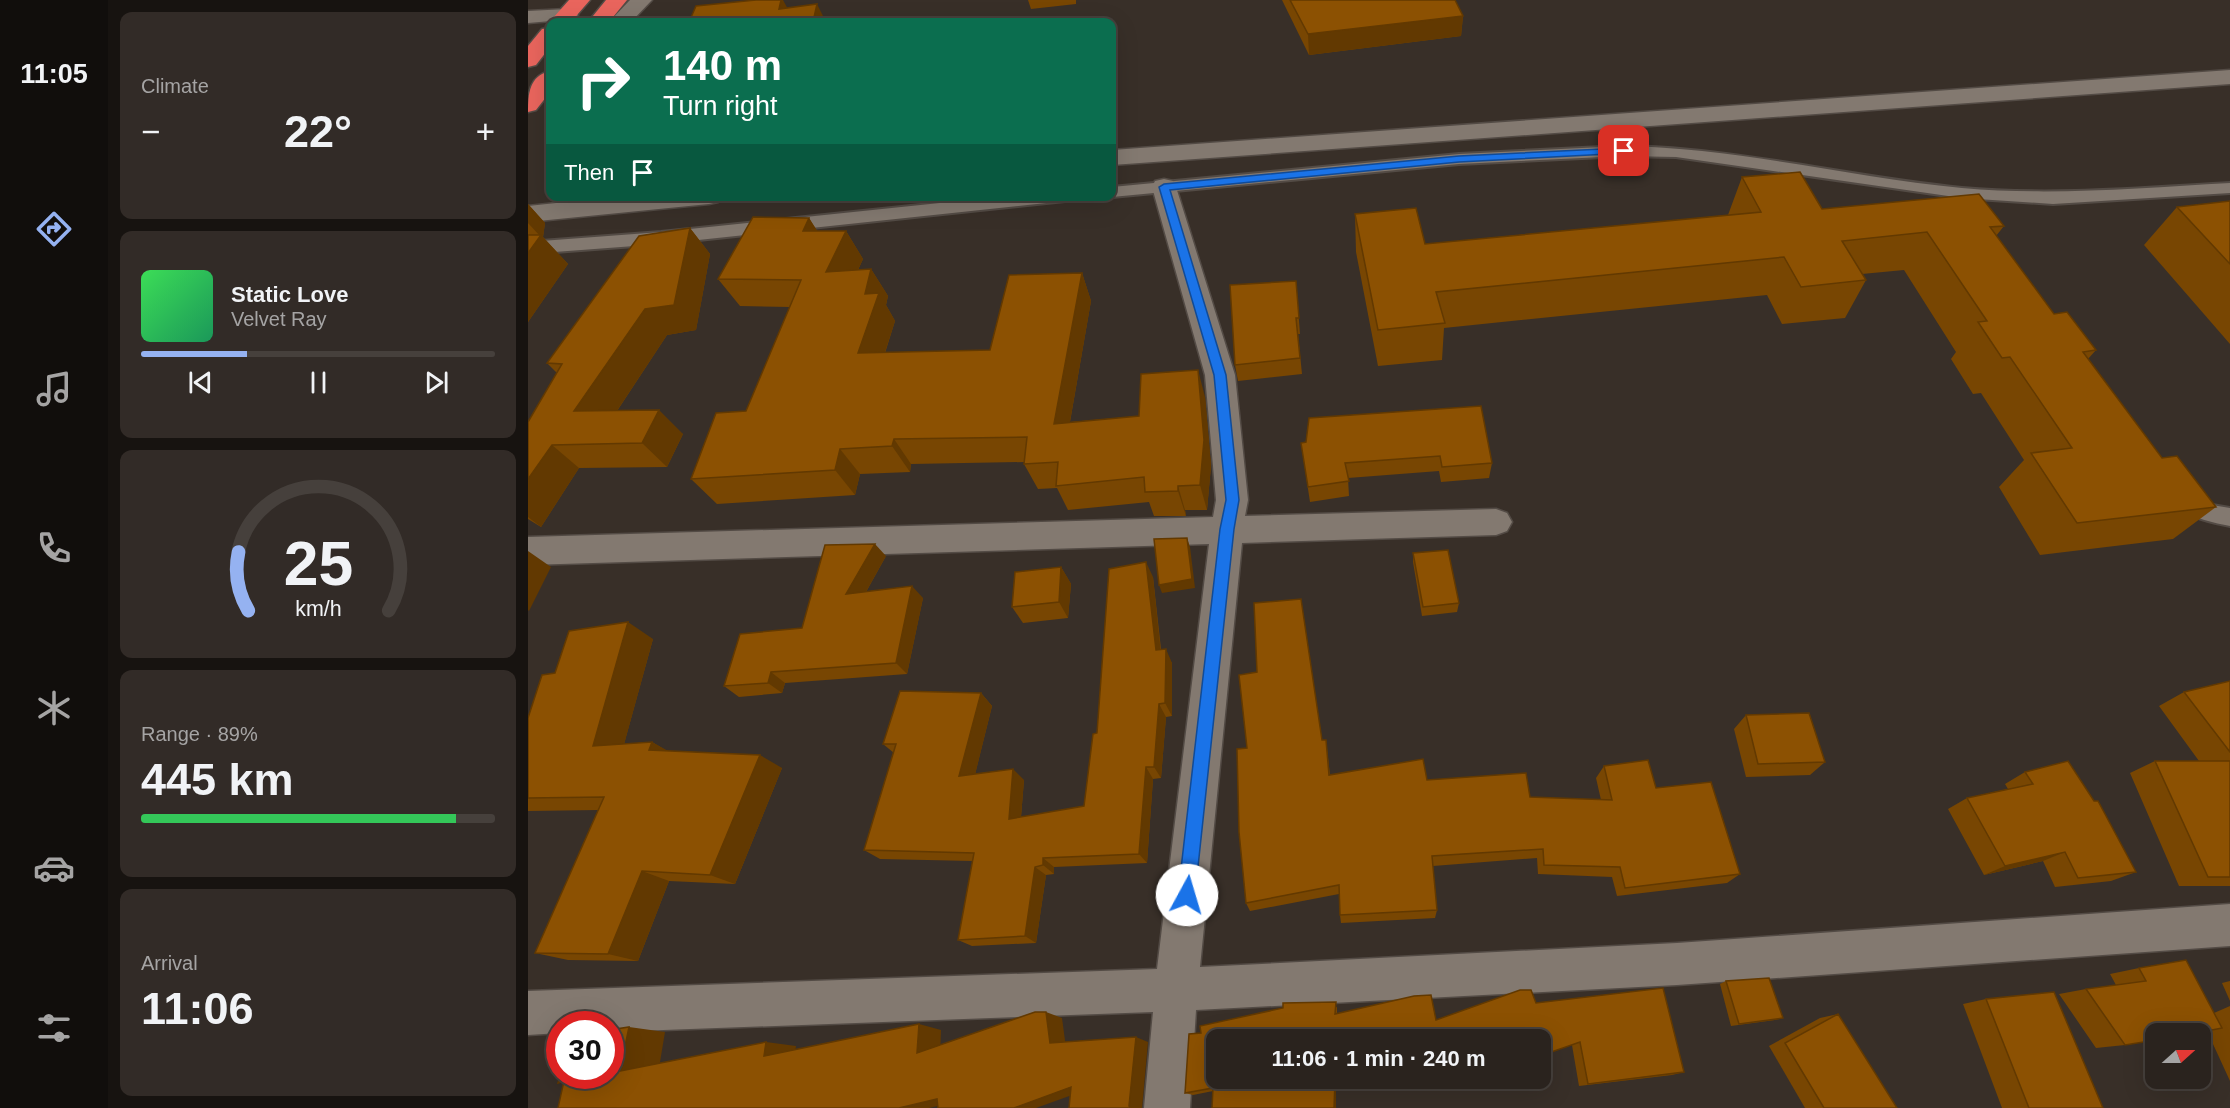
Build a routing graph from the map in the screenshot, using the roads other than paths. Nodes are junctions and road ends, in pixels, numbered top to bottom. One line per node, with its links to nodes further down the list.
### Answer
1 (617, 0): 5 (highway)
2 (642, 0): 6 (street)
3 (569, 13): 4 (street)
4 (528, 17)
5 (601, 18)
6 (623, 18)
7 (546, 39): 8 (highway)
8 (528, 60)
9 (2230, 77): 12 (street)
10 (546, 83): 11 (highway)
11 (528, 105)
12 (1116, 158)
13 (1164, 187): 15 (lane); 16 (lane); 25 (street)
14 (2230, 188): 16 (lane)
15 (1116, 192)
16 (1962, 193): 19 (lane)
17 (659, 201): 20 (street)
18 (1016, 201): 21 (lane)
19 (1976, 212)
20 (528, 214)
21 (528, 248)
22 (2163, 483): 23 (lane)
23 (2230, 517)
24 (1496, 522): 25 (street)
25 (1227, 529): 26 (street); 28 (street)
26 (528, 551)
27 (2230, 925): 28 (street)
28 (1176, 990): 29 (street); 30 (street)
29 (528, 1013)
30 (1167, 1108)

